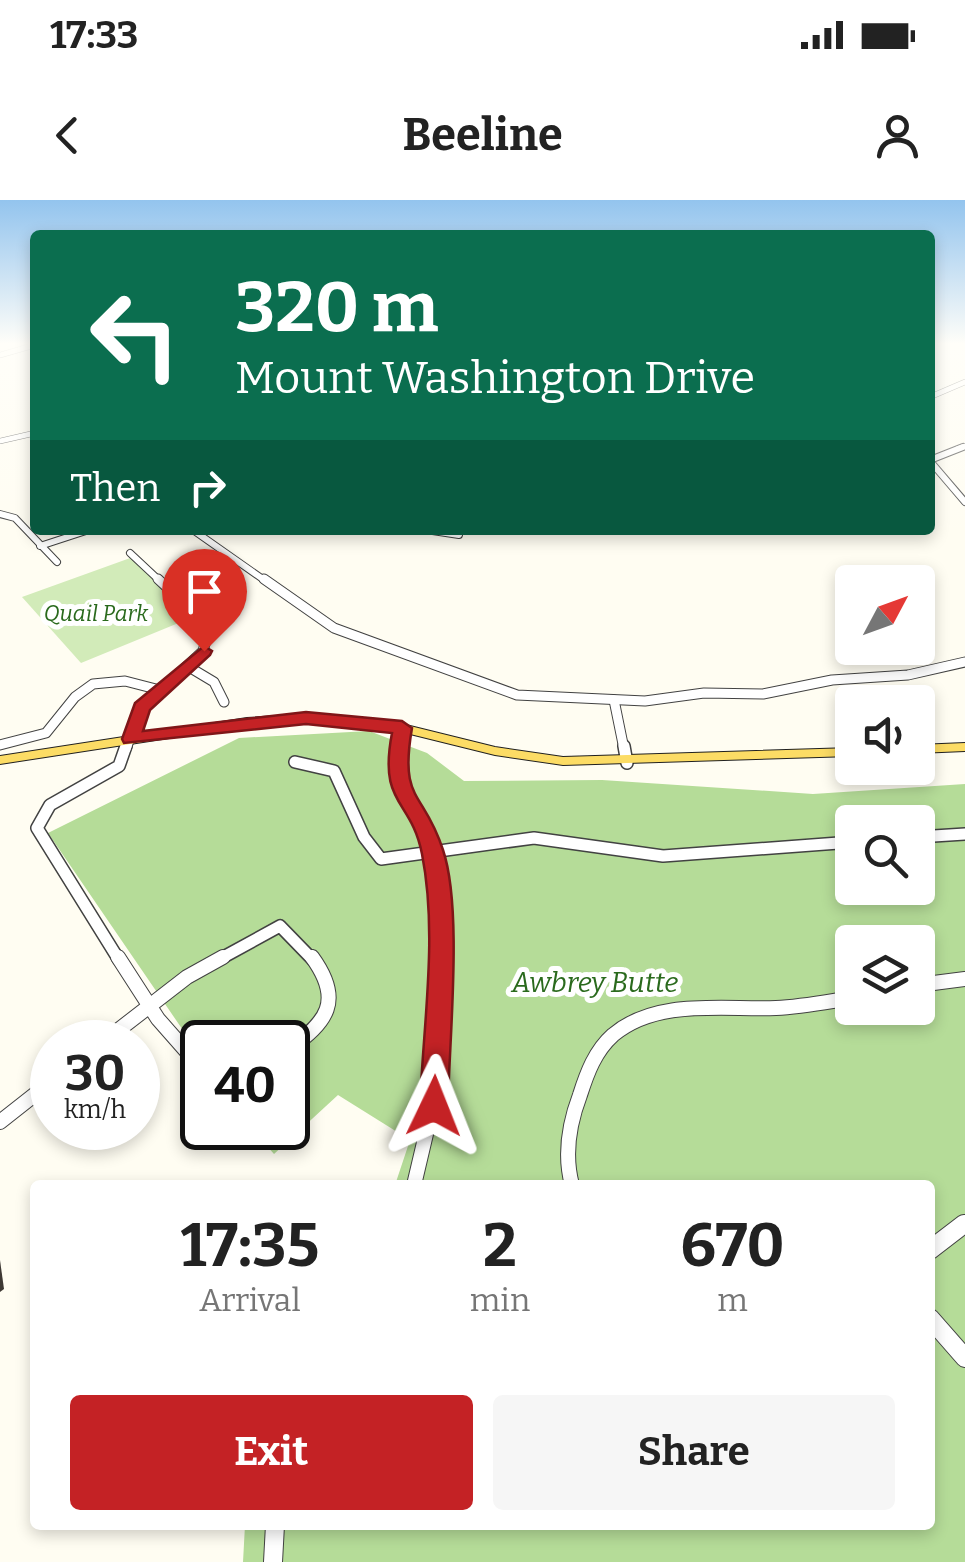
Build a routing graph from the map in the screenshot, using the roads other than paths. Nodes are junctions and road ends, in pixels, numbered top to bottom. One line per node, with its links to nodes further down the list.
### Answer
1 (30, 433): 2 (street)
2 (0, 439)
3 (965, 446): 4 (street)
4 (935, 458)
5 (935, 464): 6 (street)
6 (965, 502)
7 (0, 514): 9 (street)
8 (30, 535): 12 (street)
9 (30, 535)
10 (74, 535): 12 (street)
11 (200, 535): 18 (street)
12 (40, 546): 14 (street)
13 (130, 553): 16 (street)
14 (58, 562)
15 (965, 662): 18 (street)
16 (188, 667): 17 (street); 19 (street)
17 (156, 690): 21 (street); 22 (street)
18 (614, 700): 28 (street)
19 (224, 702)
20 (402, 728): 21 (main road); 28 (main road); 32 (street)
21 (130, 742): 26 (main road); 36 (street)
22 (0, 745)
23 (965, 747): 24 (main road)
24 (935, 749)
25 (835, 753): 28 (main road)
26 (0, 762)
27 (296, 762): 32 (street)
28 (627, 763)
29 (965, 834): 30 (street)
30 (935, 836)
31 (835, 843): 32 (street)
32 (433, 851): 42 (street)
33 (965, 979): 34 (street)
34 (935, 983)
35 (835, 1001): 43 (street)
36 (150, 1006): 37 (street); 38 (street); 39 (street)
37 (132, 1020)
38 (310, 1032)
39 (180, 1043)
40 (30, 1098): 41 (street)
41 (0, 1122)
42 (415, 1180)
43 (572, 1180)
44 (965, 1223): 45 (street)
45 (935, 1246)
46 (935, 1324): 47 (street)
47 (965, 1358)
48 (275, 1530): 49 (street)
49 (273, 1562)

